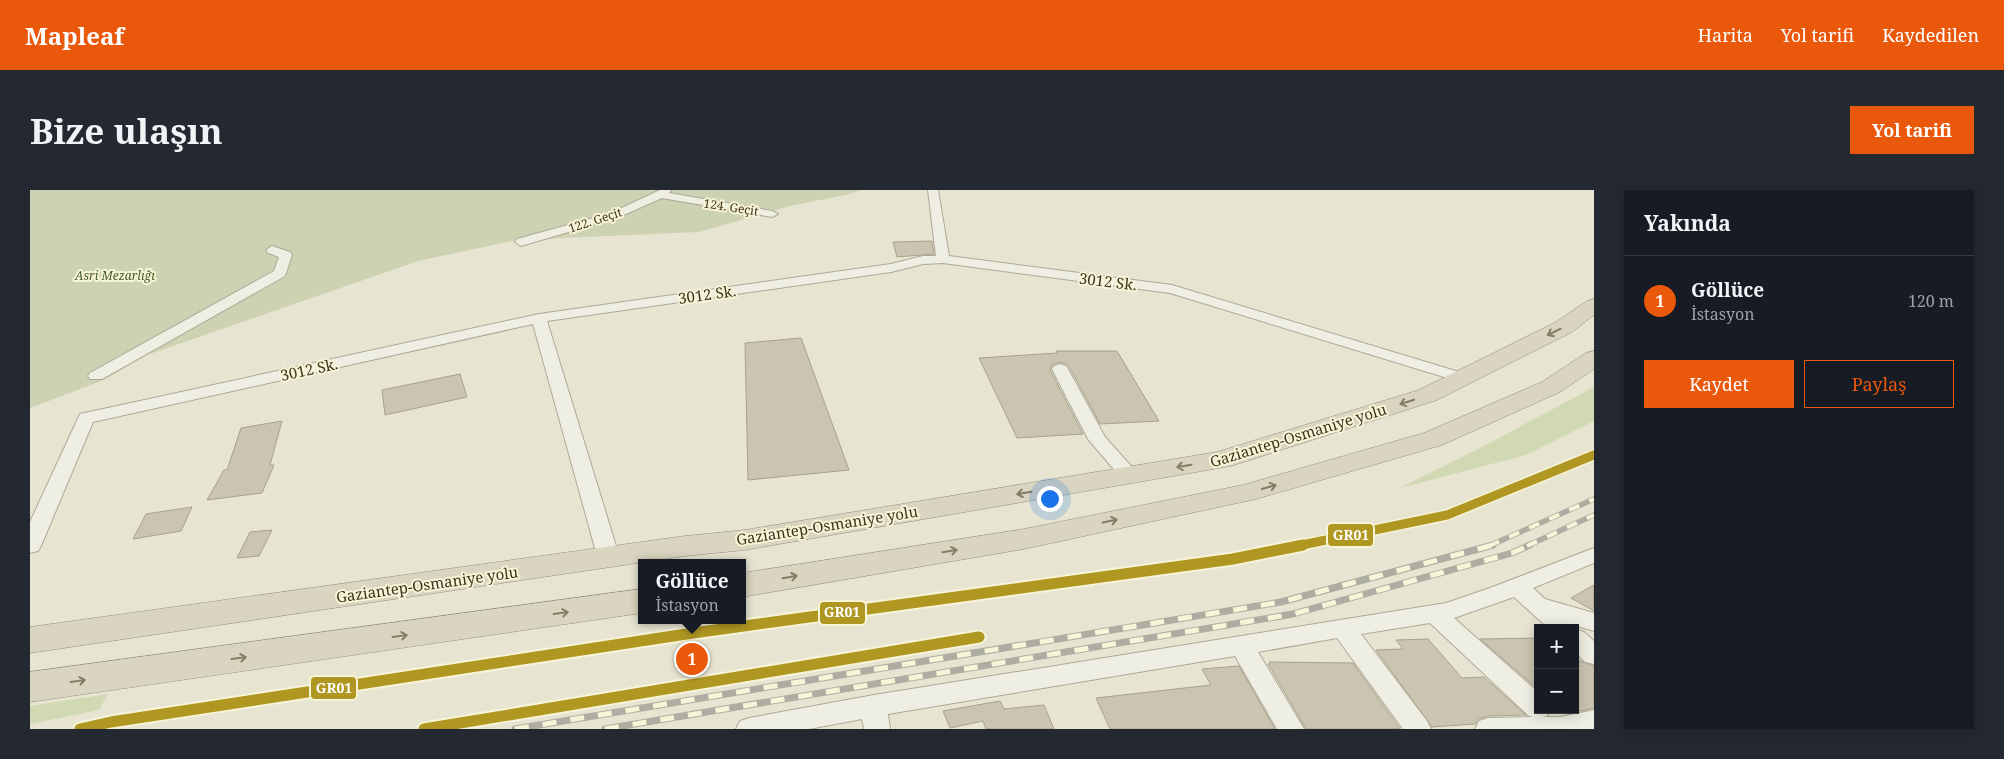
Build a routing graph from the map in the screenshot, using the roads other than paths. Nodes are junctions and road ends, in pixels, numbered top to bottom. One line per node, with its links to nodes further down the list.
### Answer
1 (933, 190): 6 (street)
2 (663, 193): 3 (street, 124. Geçit); 4 (street, 122. Geçit)
3 (772, 214)
4 (521, 242)
5 (272, 250): 11 (street)
6 (943, 259): 8 (street, 3012 Sk.); 12 (street, 3012 Sk.)
7 (1594, 305): 12 (highway, Gaziantep-Osmaniye yolu, one-way to 12)
8 (539, 318): 14 (street, 3012 Sk.); 16 (street)
9 (1594, 358): 17 (highway, one-way to 9)
10 (1060, 369): 13 (street)
11 (96, 376)
12 (1463, 378): 13 (highway, Gaziantep-Osmaniye yolu, one-way to 13)
13 (1129, 476): 16 (highway, Gaziantep-Osmaniye yolu, one-way to 16)
14 (30, 546)
15 (1594, 555): 18 (street)
16 (609, 559): 25 (highway, Gaziantep-Osmaniye yolu)
17 (746, 584)
18 (1517, 587): 20 (street); 21 (street)
19 (638, 602): 29 (highway, one-way to 19)
20 (1538, 605): 22 (street); 23 (street)
21 (1434, 613): 24 (street); 30 (street)
22 (1594, 622)
23 (1559, 624)
24 (1343, 628): 27 (street); 37 (street)
25 (30, 640)
26 (1579, 642): 28 (street)
27 (1241, 645): 32 (street); 36 (street)
28 (1594, 655)
29 (30, 688)
30 (1534, 704)
31 (1545, 714): 34 (street)
32 (875, 717): 35 (street)
33 (1594, 721): 34 (street)
34 (1560, 728): 38 (street)
35 (749, 729)
36 (1291, 729)
37 (1418, 729)
38 (1488, 729)

